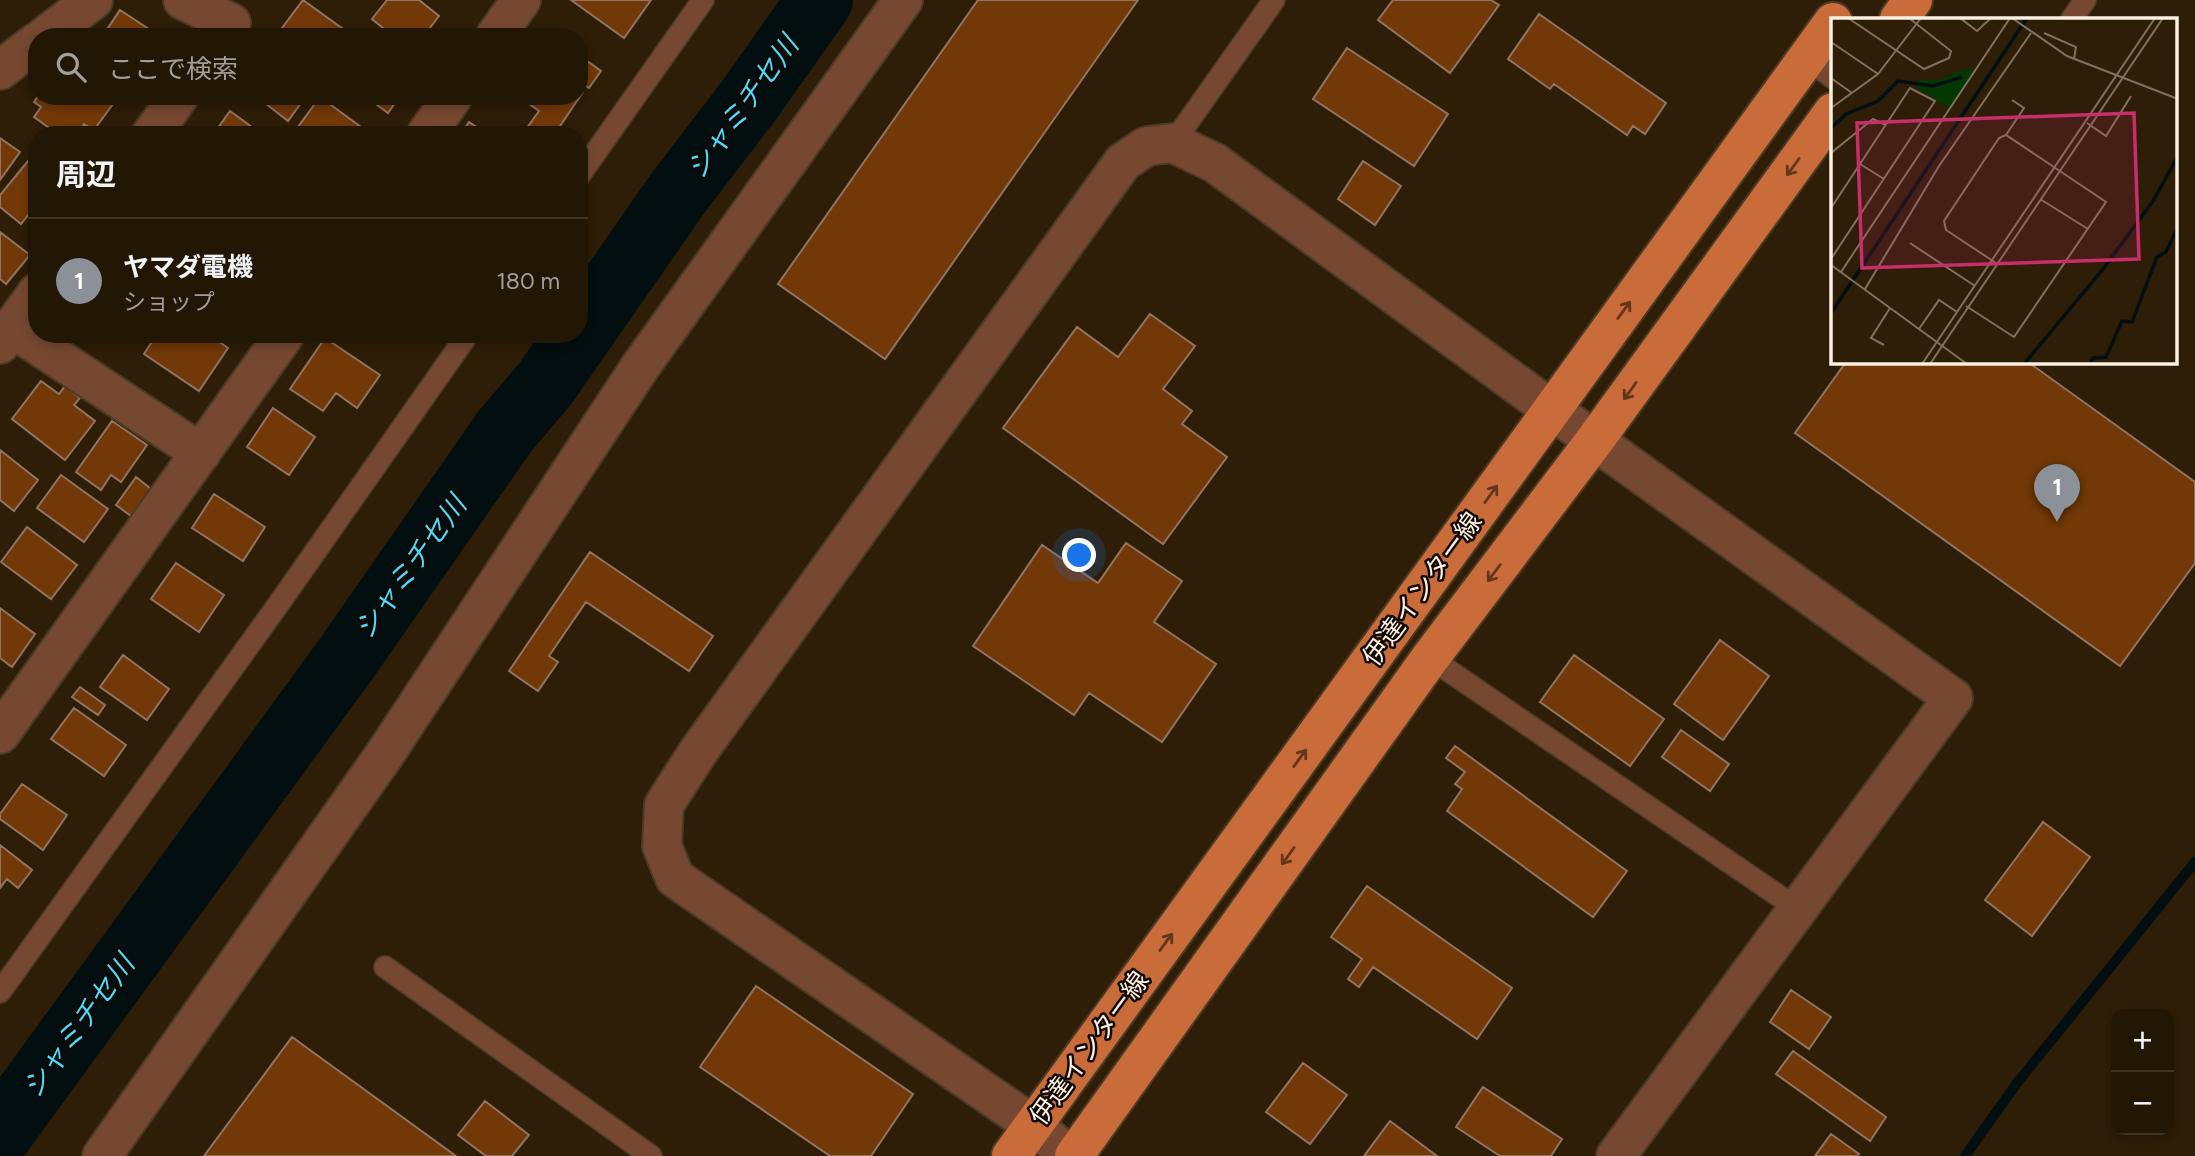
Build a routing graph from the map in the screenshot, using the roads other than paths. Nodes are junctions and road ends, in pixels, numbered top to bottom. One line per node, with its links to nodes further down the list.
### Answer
1 (93, 0): 14 (street)
2 (183, 0): 13 (street)
3 (521, 0): 15 (street)
4 (703, 0): 26 (lane)
5 (903, 0): 40 (street)
6 (1274, 0): 25 (lane)
7 (1849, 0): 10 (main road, 伊達インター線)
8 (1913, 0): 11 (main road)
9 (2085, 0): 12 (lane)
10 (1836, 18)
11 (1900, 18)
12 (2073, 18)
13 (233, 20)
14 (56, 28)
15 (501, 28)
16 (1831, 31): 18 (main road, 伊達インター線)
17 (28, 49): 19 (street)
18 (1820, 68): 31 (main road, 伊達インター線, one-way to 18)
19 (0, 70)
20 (173, 105): 23 (street)
21 (447, 105): 24 (street)
22 (1831, 115): 32 (main road, 伊達インター線, one-way to 32)
23 (157, 126)
24 (432, 126)
25 (1173, 143): 31 (street); 39 (street)
26 (588, 163)
27 (28, 305): 28 (street)
28 (6, 336): 33 (street)
29 (279, 343): 33 (street)
30 (462, 343): 38 (lane)
31 (1552, 410): 32 (street); 39 (main road, 伊達インター線, one-way to 31)
32 (1595, 440): 34 (main road, 伊達インター線, one-way to 34); 36 (street)
33 (201, 453): 35 (street)
34 (1430, 658): 36 (lane); 43 (main road, 伊達インター線, one-way to 43)
35 (0, 734)
36 (1798, 909): 44 (street)
37 (385, 967): 41 (lane)
38 (0, 992)
39 (1033, 1125): 42 (main road, 伊達インター線); 43 (street)
40 (102, 1156)
41 (651, 1156)
42 (1011, 1156)
43 (1072, 1156)
44 (1616, 1156)

